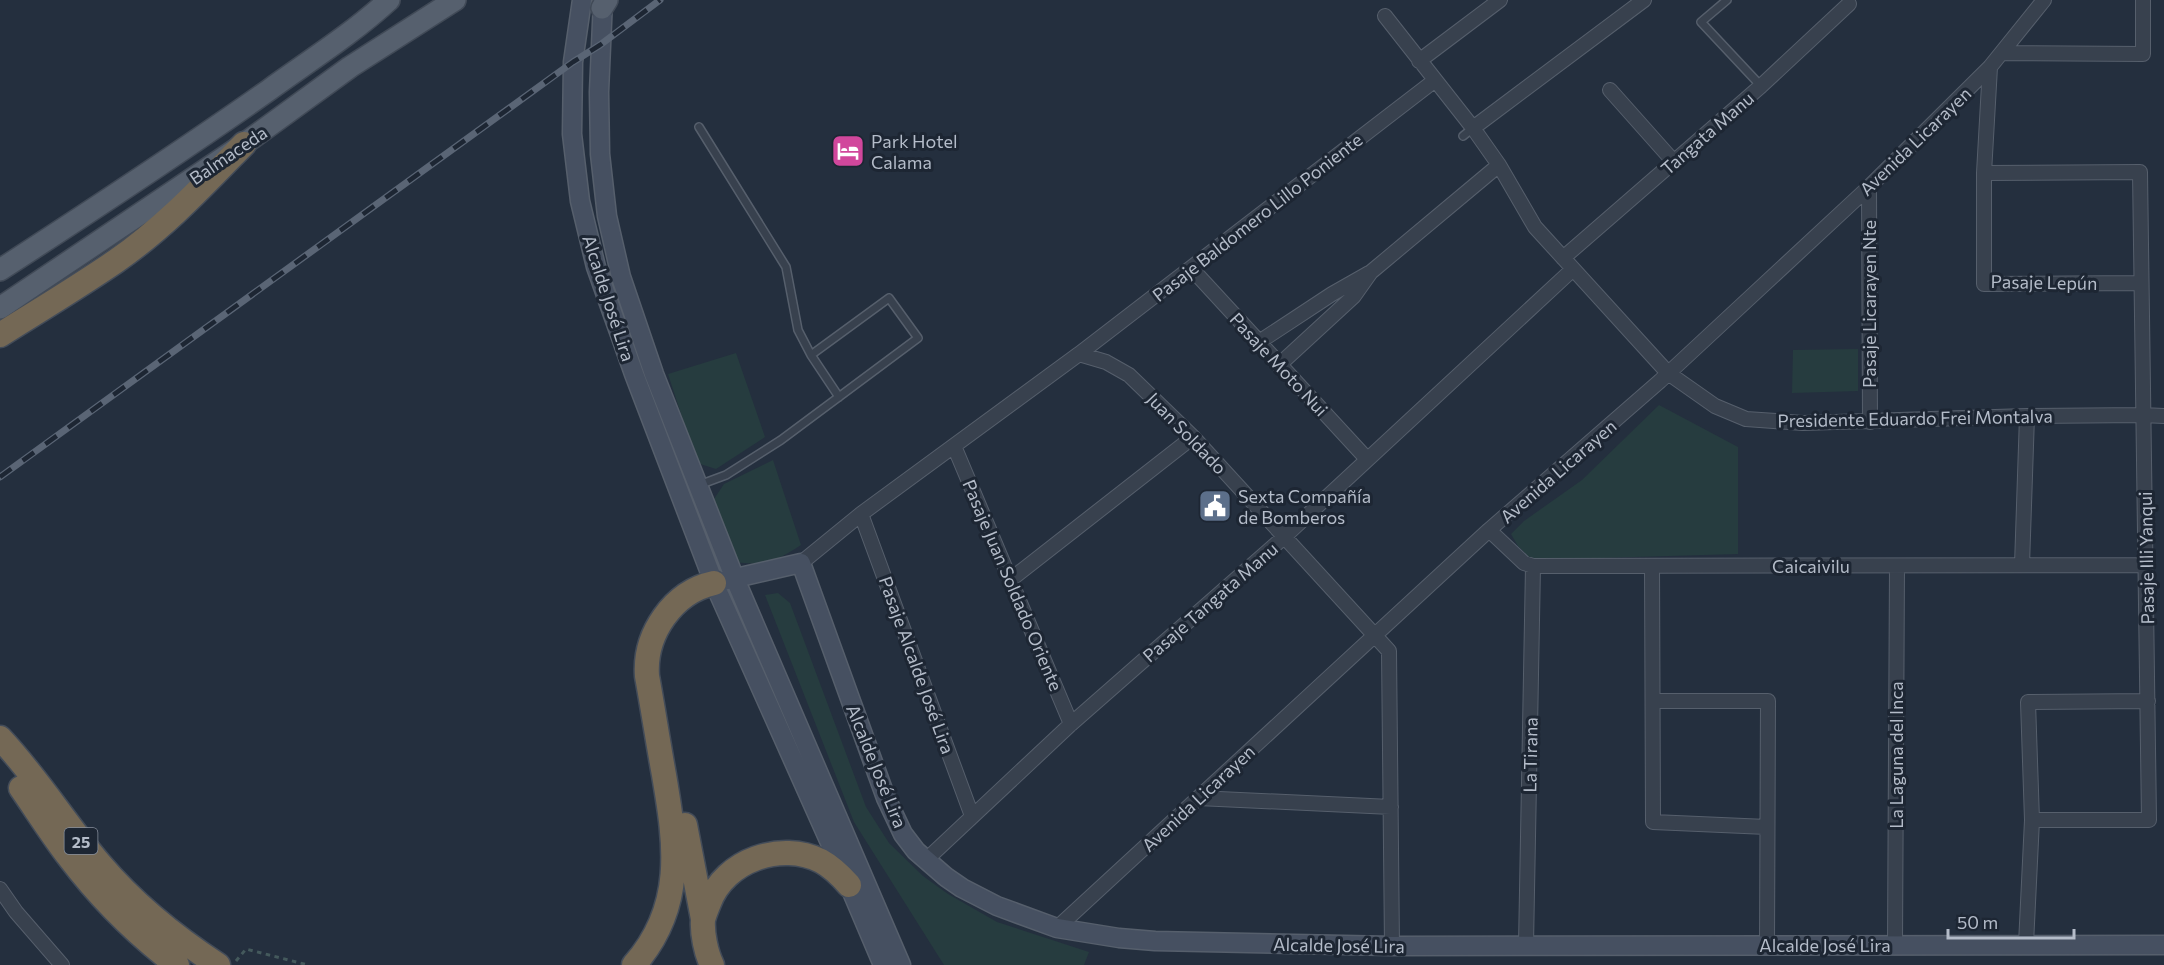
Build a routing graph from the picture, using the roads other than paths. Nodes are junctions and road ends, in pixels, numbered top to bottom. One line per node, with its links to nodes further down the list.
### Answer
1 (389, 0): 27 (main road, Balmaceda)
2 (455, 0): 20 (main road, Balmaceda)
3 (582, 0): 57 (street, Alcalde José Lira)
4 (1500, 0): 13 (street)
5 (1644, 0): 19 (street)
6 (1727, 0): 16 (lane)
7 (2044, 0): 12 (street, Avenida Licarayen)
8 (2143, 0): 12 (street)
9 (604, 3): 46 (street, Alcalde José Lira)
10 (1849, 4): 16 (street, Tangata Manu)
11 (1385, 16): 13 (street, Presidente Eduardo Frei Montalva)
12 (2003, 53): 14 (street, Avenida Licarayen)
13 (1419, 61): 15 (street, Presidente Eduardo Frei Montalva)
14 (1990, 67): 23 (street, Pasaje Lepún); 24 (street, Avenida Licarayen)
15 (1434, 81): 19 (street, Presidente Eduardo Frei Montalva); 26 (street, Pasaje Baldomero Lillo Poniente)
16 (1761, 86): 21 (street, Tangata Manu)
17 (1610, 90): 21 (street)
18 (699, 127): 35 (lane)
19 (1468, 132): 22 (street, Presidente Eduardo Frei Montalva)
20 (244, 144): 31 (main road, Balmaceda); 32 (highway)
21 (1674, 162): 25 (street, Tangata Manu)
22 (1499, 165): 25 (street, Presidente Eduardo Frei Montalva); 29 (street)
23 (1984, 172): 30 (street); 30 (street, Pasaje Lepún)
24 (1869, 187): 37 (street, Avenida Licarayen); 42 (street, Pasaje Licarayen Nte)
25 (1563, 258): 28 (street, Presidente Eduardo Frei Montalva)
26 (1191, 268): 33 (street, Pasaje Moto Nui); 34 (street, Pasaje Baldomero Lillo Poniente)
27 (0, 270)
28 (1572, 270): 37 (street, Presidente Eduardo Frei Montalva); 45 (street, Pasaje Tangata Manu)
29 (1371, 272): 33 (street); 36 (street)
30 (2141, 283): 39 (street)
31 (0, 308)
32 (0, 335)
33 (1259, 342): 36 (street, Pasaje Moto Nui)
34 (1079, 354): 43 (street, Juan Soldado); 44 (street)
35 (811, 355): 38 (lane); 38 (lane)
36 (1279, 364): 45 (street, Pasaje Moto Nui)
37 (1668, 373): 42 (street, Presidente Eduardo Frei Montalva); 48 (street, Avenida Licarayen)
38 (839, 398): 46 (lane)
39 (2142, 415): 40 (street, Presidente Eduardo Frei Montalva); 41 (street, Presidente Eduardo Frei Montalva); 52 (street, Pasaje Illi Yanqui)
40 (2027, 416): 42 (street, Presidente Eduardo Frei Montalva); 51 (street)
41 (2164, 416)
42 (1870, 422)
43 (1193, 437): 49 (street, Juan Soldado); 56 (street)
44 (954, 446): 47 (street); 56 (street, Pasaje Juan Soldado Oriente)
45 (1367, 459): 49 (street, Pasaje Tangata Manu)
46 (697, 485): 57 (street, Alcalde José Lira)
47 (861, 514): 50 (street); 66 (street, Pasaje Alcalde José Lira)
48 (1490, 530): 53 (street); 58 (street, Avenida Licarayen)
49 (1284, 537): 58 (street, Juan Soldado); 61 (street, Pasaje Tangata Manu)
50 (801, 563): 57 (street); 69 (street, Alcalde José Lira)
51 (2022, 565): 52 (street, Caicaivilu); 55 (street, Caicaivilu)
52 (2147, 565): 60 (street, Pasaje Illi Yanqui)
53 (1533, 566): 54 (street, Caicaivilu); 76 (street, La Tirana)
54 (1652, 566): 55 (street, Caicaivilu); 59 (street)
55 (1897, 566): 74 (street, La Laguna del Inca)
56 (1010, 580): 61 (street, Pasaje Juan Soldado Oriente)
57 (724, 581): 70 (street, Alcalde José Lira); 72 (highway); 83 (highway); 86 (street, Alcalde José Lira)
58 (1376, 635): 64 (street, Avenida Licarayen); 65 (street, Juan Soldado)
59 (1653, 701): 68 (street); 68 (street)
60 (2148, 701): 67 (street, Pasaje Illi Yanqui); 67 (street)
61 (1071, 724): 66 (street, Pasaje Tangata Manu)
62 (0, 738): 82 (highway, 25)
63 (0, 757): 81 (highway, 25)
64 (1198, 798): 65 (street); 73 (street, Avenida Licarayen)
65 (1391, 807): 79 (street, Juan Soldado)
66 (972, 816): 69 (street, Pasaje Tangata Manu)
67 (2032, 820): 75 (street)
68 (1767, 827): 77 (street)
69 (926, 860): 73 (street, Alcalde José Lira)
70 (849, 885): 72 (highway); 85 (street, Alcalde José Lira)
71 (0, 889): 80 (street)
72 (703, 920): 84 (highway)
73 (1057, 928): 79 (street, Alcalde José Lira)
74 (1895, 944): 75 (street, Alcalde José Lira); 77 (street, Alcalde José Lira)
75 (2026, 944): 78 (street, Alcalde José Lira)
76 (1526, 945): 77 (street, Alcalde José Lira); 79 (street, Alcalde José Lira)
77 (1767, 945)
78 (2164, 945)
79 (1392, 946)
80 (62, 965)
81 (177, 965)
82 (218, 965)
83 (634, 965)
84 (712, 965)
85 (883, 965)
86 (901, 965)

